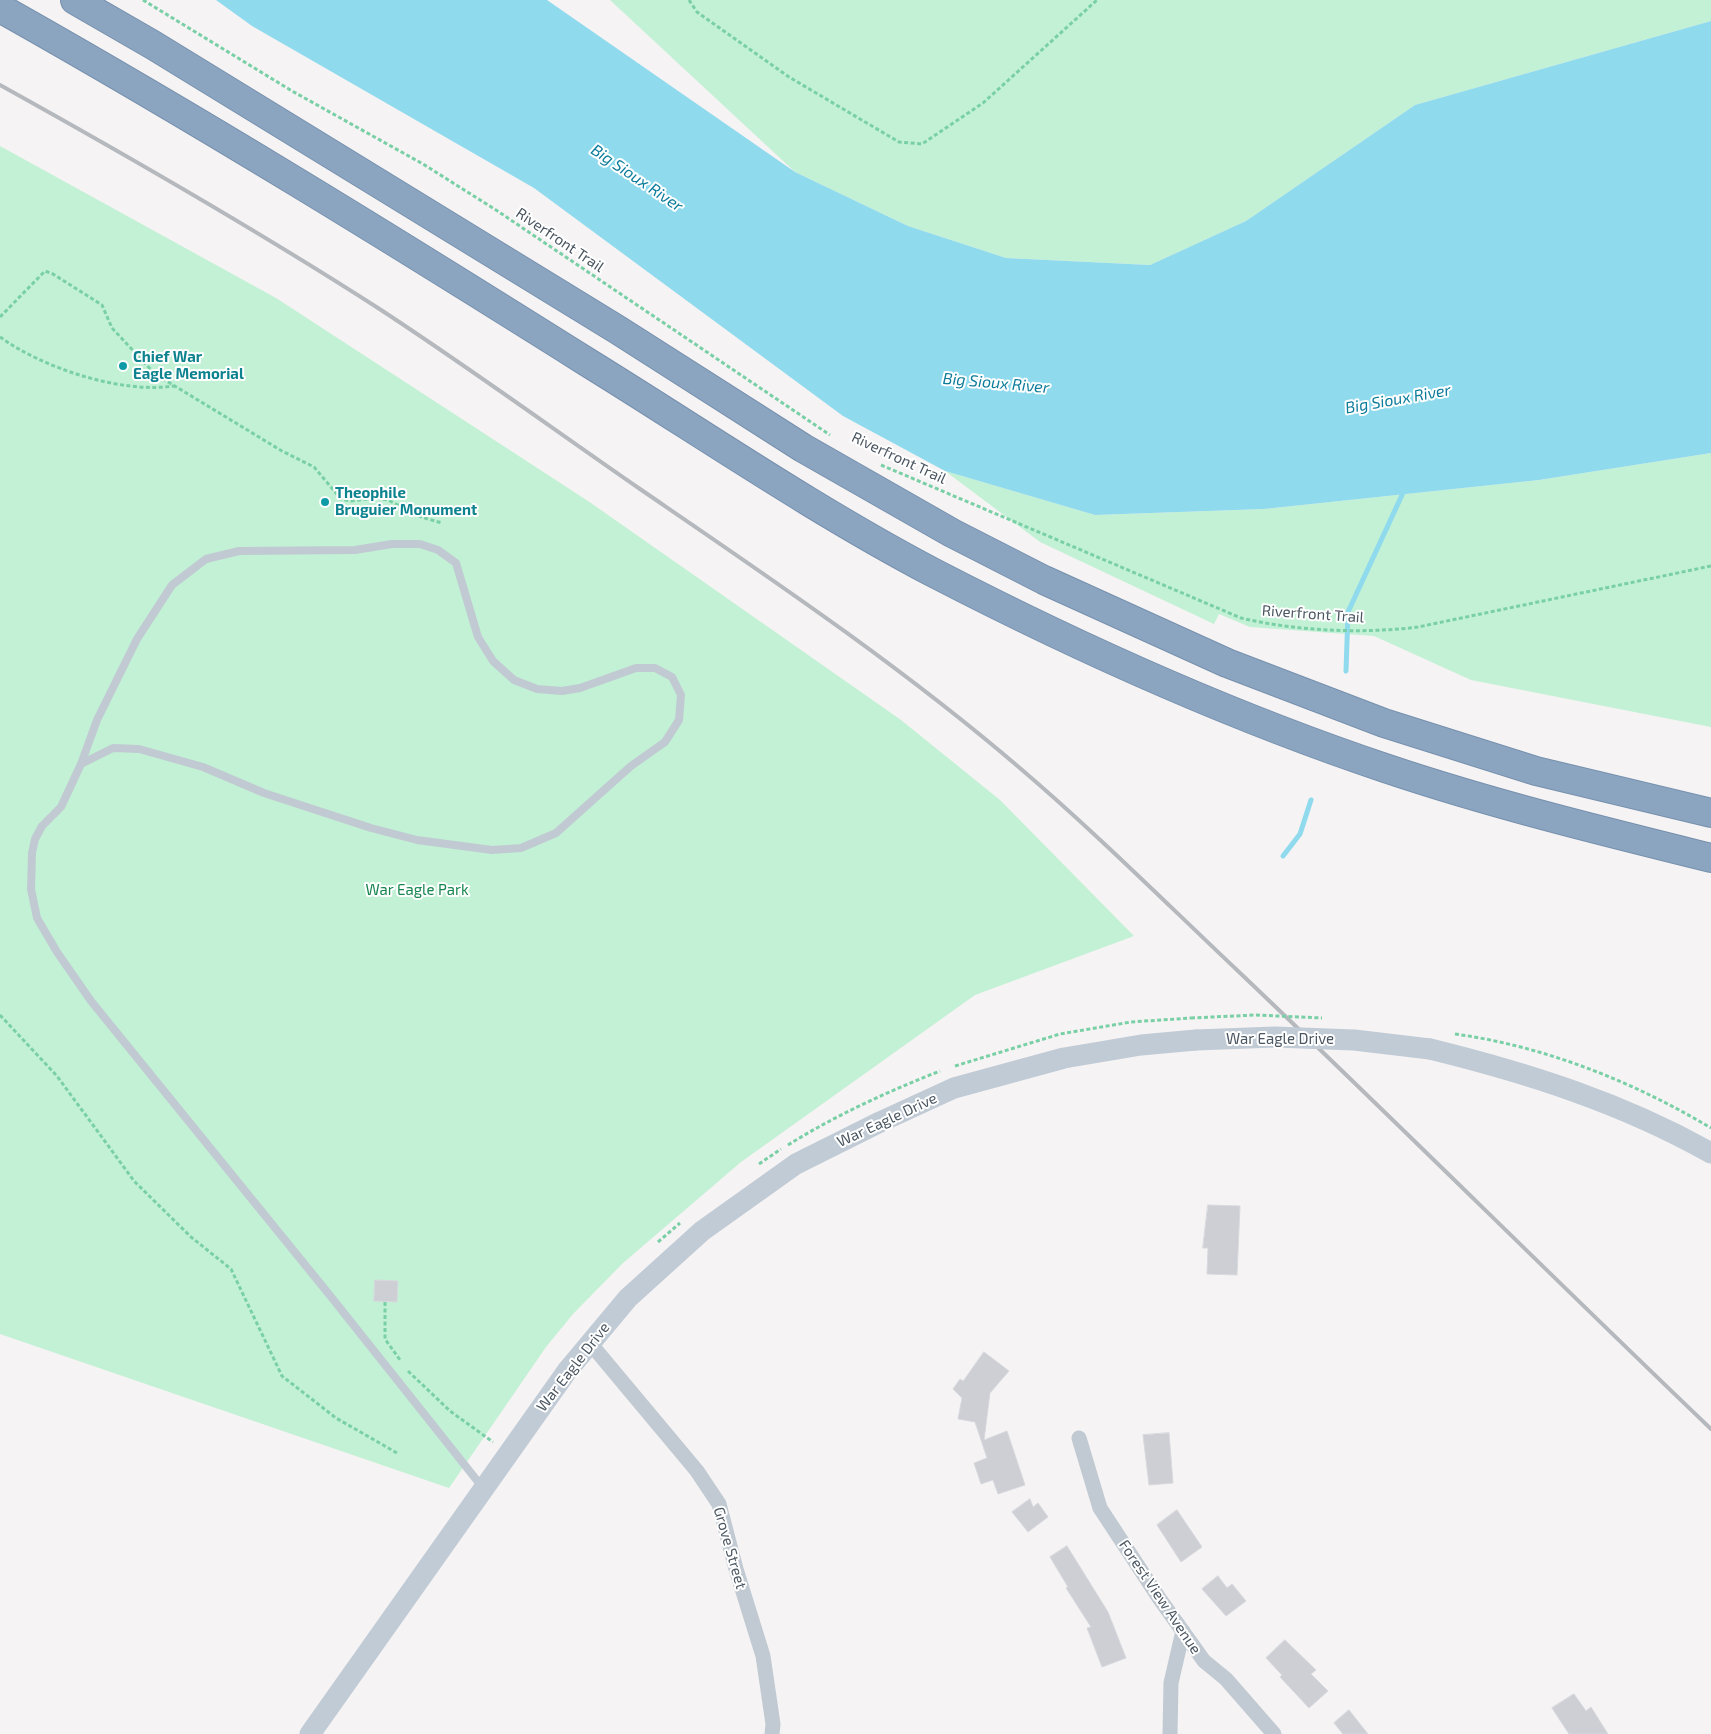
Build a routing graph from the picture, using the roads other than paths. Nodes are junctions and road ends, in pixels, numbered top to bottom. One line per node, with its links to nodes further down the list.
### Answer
1 (75, 0): 4 (highway)
2 (0, 8): 5 (highway)
3 (80, 764): 3 (lane); 9 (lane)
4 (1711, 813)
5 (1711, 858)
6 (1711, 1153): 7 (main road, War Eagle Drive, bridge)
7 (590, 1343): 9 (main road, War Eagle Drive); 12 (street, Grove Street)
8 (1079, 1438): 10 (street, Forest View Avenue)
9 (483, 1488): 11 (main road, War Eagle Drive)
10 (1183, 1631): 13 (street); 14 (street, Forest View Avenue)
11 (310, 1734)
12 (772, 1734)
13 (1170, 1734)
14 (1274, 1734)

